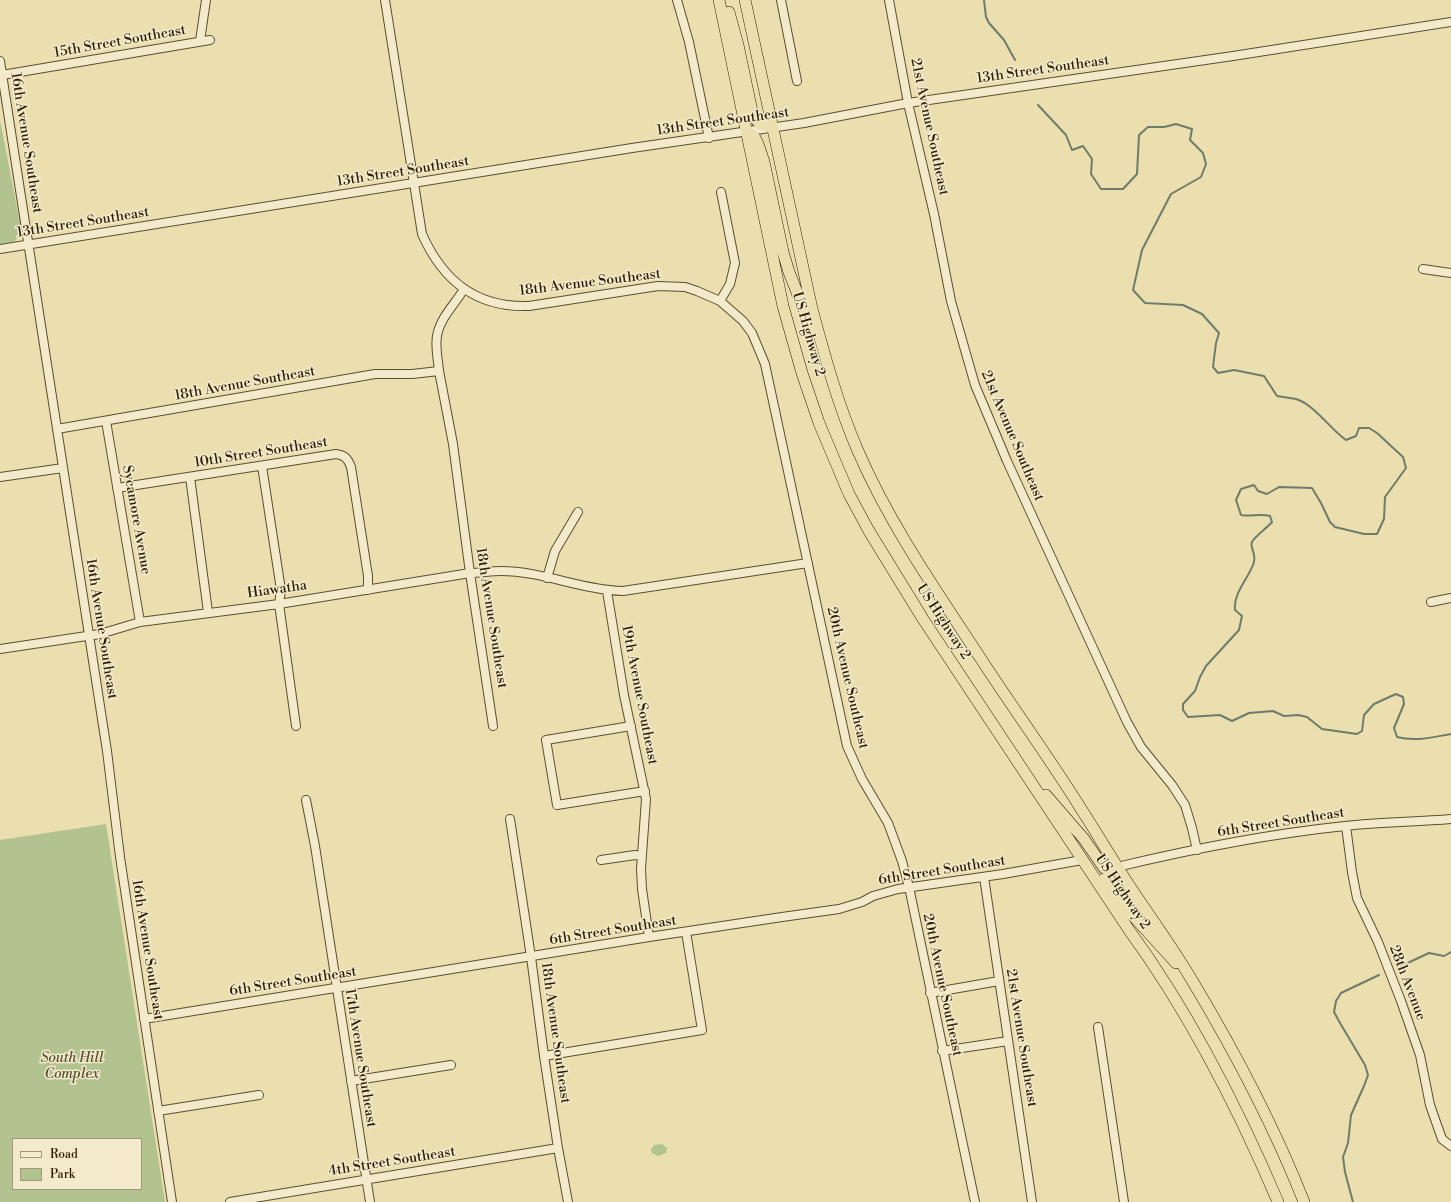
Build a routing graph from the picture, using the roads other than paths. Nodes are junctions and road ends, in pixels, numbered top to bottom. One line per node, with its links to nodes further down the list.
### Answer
1 (206, 0): 11 (street, 15th Street Southeast)
2 (385, 0): 19 (street, 18th Avenue Southeast)
3 (677, 0): 18 (street)
4 (719, 0): 17 (highway, US Highway 2)
5 (725, 0): 16 (highway)
6 (745, 0): 16 (highway, US Highway 2)
7 (780, 0): 14 (street)
8 (889, 0): 15 (street, 21st Avenue Southeast)
9 (1451, 22): 15 (street, 13th Street Southeast)
10 (210, 40): 11 (street)
11 (200, 41): 13 (street, 15th Street Southeast)
12 (0, 61): 13 (street, 16th Avenue Southeast)
13 (2, 75): 21 (street, 16th Avenue Southeast)
14 (797, 80)
15 (908, 103): 16 (street, 13th Street Southeast); 58 (street, 21st Avenue Southeast)
16 (772, 128): 17 (street, 13th Street Southeast); 27 (highway, US Highway 2)
17 (747, 132): 18 (street, 13th Street Southeast); 27 (highway); 52 (highway, US Highway 2)
18 (709, 138): 19 (street, 13th Street Southeast)
19 (414, 183): 21 (street, 13th Street Southeast); 25 (street, 18th Avenue Southeast)
20 (721, 192): 26 (street)
21 (29, 245): 22 (street, 13th Street Southeast); 30 (street, 16th Avenue Southeast)
22 (0, 249)
23 (1423, 269): 24 (street)
24 (1451, 273)
25 (464, 289): 26 (street, 18th Avenue Southeast); 28 (street, 18th Avenue Southeast)
26 (720, 301): 37 (street, 20th Avenue Southeast)
27 (825, 358): 62 (highway, US Highway 2)
28 (439, 371): 29 (street, 18th Avenue Southeast); 38 (street, 18th Avenue Southeast)
29 (106, 421): 30 (street, 18th Avenue Southeast); 35 (street, Sycamore Avenue)
30 (57, 429): 32 (street, 16th Avenue Southeast)
31 (262, 466): 34 (street, 10th Street Southeast); 40 (street, 10th Street Southeast); 44 (street)
32 (63, 468): 33 (street); 47 (street, 16th Avenue Southeast)
33 (0, 477)
34 (190, 477): 35 (street, 10th Street Southeast); 45 (street)
35 (117, 488): 46 (street, Sycamore Avenue)
36 (578, 512): 39 (street)
37 (808, 563): 41 (street); 64 (street, 20th Avenue Southeast)
38 (470, 574): 39 (street, Hiawatha); 40 (street, Hiawatha); 50 (street, 18th Avenue Southeast)
39 (547, 578): 41 (street)
40 (368, 590): 44 (street, Hiawatha)
41 (607, 591): 51 (street, 19th Avenue Southeast)
42 (1451, 598): 43 (street)
43 (1431, 602)
44 (279, 604): 45 (street, Hiawatha); 49 (street)
45 (208, 612): 46 (street, Hiawatha)
46 (140, 622): 47 (street, Hiawatha)
47 (88, 636): 48 (street, Hiawatha); 72 (street, 16th Avenue Southeast)
48 (0, 650)
49 (296, 726)
50 (493, 726)
51 (631, 726): 53 (street, 19th Avenue Southeast); 53 (street)
52 (1011, 753): 61 (highway, US Highway 2); 62 (highway)
53 (645, 791): 59 (street, 19th Avenue Southeast)
54 (306, 800): 70 (street, 17th Avenue Southeast)
55 (510, 819): 67 (street, 18th Avenue Southeast)
56 (1451, 819): 57 (street, 6th Street Southeast)
57 (1346, 826): 58 (street, 6th Street Southeast); 81 (street, 28th Avenue)
58 (1196, 850): 62 (street, 6th Street Southeast)
59 (641, 856): 60 (street); 66 (street, 19th Avenue Southeast)
60 (601, 860)
61 (1082, 860): 63 (street, 6th Street Southeast); 69 (highway); 92 (highway, US Highway 2)
62 (1117, 866): 69 (highway, US Highway 2)
63 (984, 877): 64 (street, 6th Street Southeast); 68 (street, 21st Avenue Southeast)
64 (909, 887): 65 (street, 6th Street Southeast); 71 (street, 20th Avenue Southeast)
65 (686, 932): 66 (street, 6th Street Southeast); 76 (street)
66 (650, 937): 67 (street, 6th Street Southeast)
67 (531, 957): 70 (street, 6th Street Southeast); 76 (street, 18th Avenue Southeast)
68 (999, 981): 71 (street); 74 (street, 21st Avenue Southeast)
69 (1192, 981): 93 (highway, US Highway 2)
70 (336, 988): 72 (street, 6th Street Southeast); 78 (street, 17th Avenue Southeast)
71 (930, 993): 75 (street, 20th Avenue Southeast)
72 (144, 1019): 80 (street, 16th Avenue Southeast)
73 (1098, 1027): 91 (street)
74 (1008, 1041): 75 (street); 90 (street, 21st Avenue Southeast)
75 (942, 1051): 89 (street, 20th Avenue Southeast)
76 (544, 1056): 82 (street, 18th Avenue Southeast)
77 (451, 1065): 78 (street)
78 (351, 1081): 83 (street, 17th Avenue Southeast)
79 (259, 1095): 80 (street)
80 (158, 1111): 85 (street, 16th Avenue Southeast)
81 (1451, 1146)
82 (558, 1148): 83 (street, 4th Street Southeast); 88 (street, 18th Avenue Southeast)
83 (366, 1180): 84 (street, 4th Street Southeast); 87 (street, 17th Avenue Southeast)
84 (271, 1199): 86 (street, 4th Street Southeast)
85 (172, 1202)
86 (230, 1202)
87 (370, 1202)
88 (568, 1202)
89 (974, 1202)
90 (1032, 1202)
91 (1124, 1202)
92 (1277, 1202)
93 (1304, 1202)

